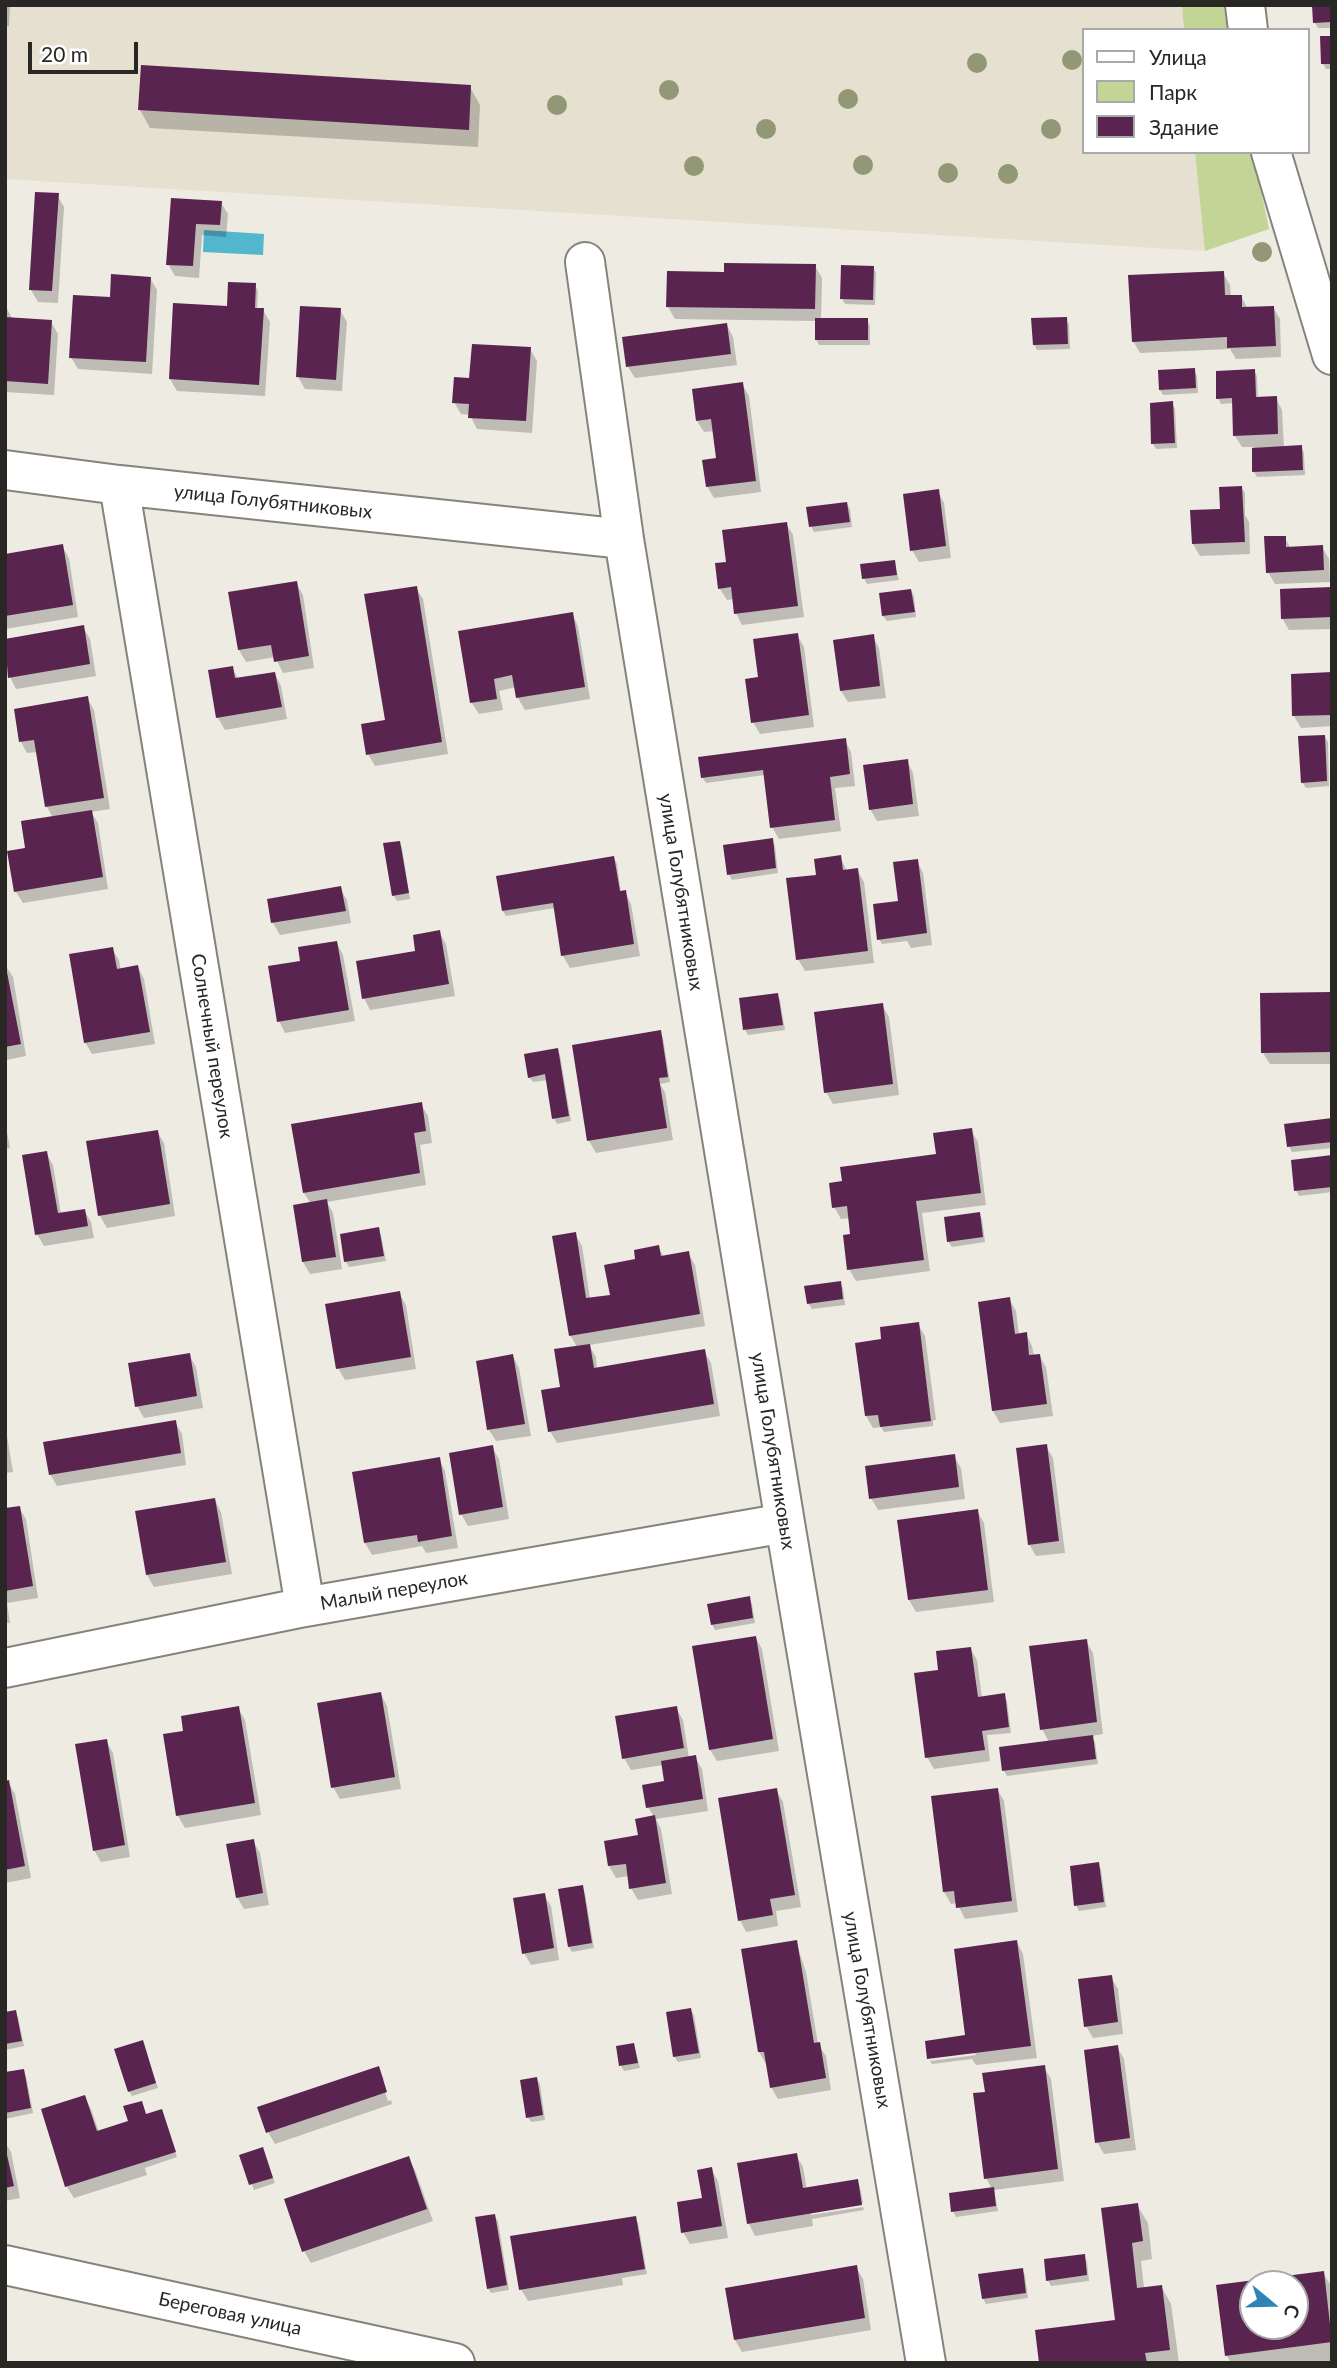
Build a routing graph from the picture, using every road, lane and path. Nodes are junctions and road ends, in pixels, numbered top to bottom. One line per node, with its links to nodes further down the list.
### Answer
1 (1245, 5): 2 (street)
2 (1248, 28)
3 (1272, 154): 5 (street)
4 (585, 262): 8 (street, улица Голубятниковых)
5 (1332, 355)
6 (5, 470): 7 (street, улица Голубятниковых)
7 (119, 485): 8 (street, улица Голубятниковых); 10 (street, Солнечный переулок)
8 (624, 539): 9 (street, улица Голубятниковых)
9 (785, 1523): 10 (street, Малый переулок); 14 (street, улица Голубятниковых)
10 (305, 1607): 11 (street, Малый переулок)
11 (5, 1668)
12 (5, 2265): 13 (street, Береговая улица)
13 (455, 2363)
14 (926, 2363)

